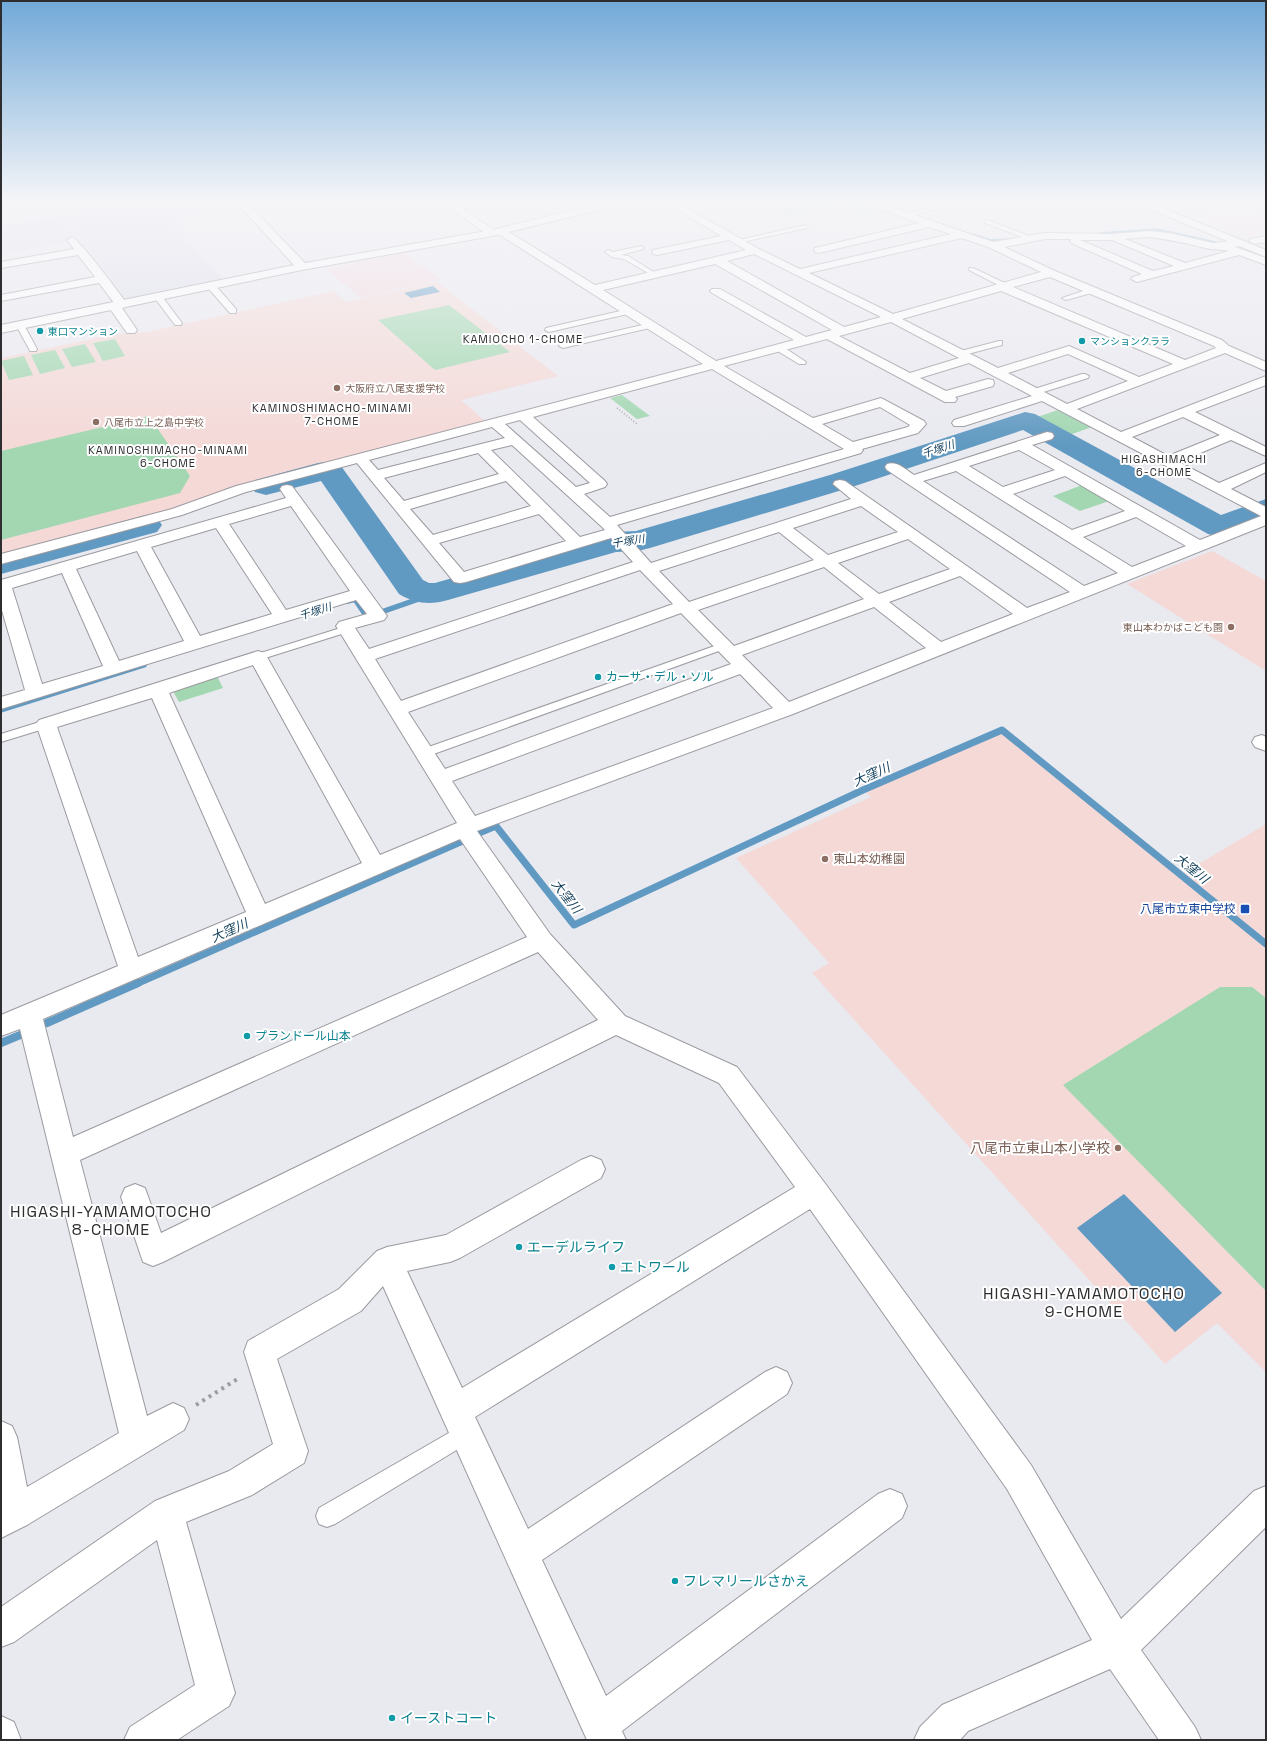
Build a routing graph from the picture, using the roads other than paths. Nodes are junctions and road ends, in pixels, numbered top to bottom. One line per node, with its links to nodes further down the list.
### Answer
1 (32, 283): 16 (main road)
2 (79, 283): 16 (main road)
3 (105, 283): 21 (main road)
4 (224, 283): 12 (main road)
5 (584, 283): 14 (main road)
6 (619, 283): 14 (main road)
7 (758, 283): 31 (main road)
8 (822, 283): 24 (main road)
9 (998, 283): 13 (lane)
10 (1017, 283): 13 (main road)
11 (1076, 283): 15 (main road)
12 (211, 286): 18 (main road); 22 (lane)
13 (1005, 287): 24 (main road); 42 (main road)
14 (594, 289): 23 (main road)
15 (1092, 290): 20 (lane); 38 (main road)
16 (36, 291): 19 (main road)
17 (716, 291): 33 (main road)
18 (158, 297): 21 (main road); 25 (lane)
19 (1, 298)
20 (1066, 298)
21 (118, 305): 26 (main road); 29 (main road)
22 (233, 311)
23 (629, 311): 27 (main road); 30 (lane)
24 (892, 318): 31 (main road); 39 (main road)
25 (178, 323)
26 (20, 325): 28 (main road); 37 (lane)
27 (651, 325): 35 (lane); 41 (main road)
28 (1, 329)
29 (131, 330)
30 (548, 330)
31 (843, 331): 32 (main road)
32 (829, 334): 33 (main road); 45 (main road)
33 (804, 341): 36 (main road)
34 (999, 343): 39 (lane)
35 (563, 346)
36 (779, 348): 40 (lane); 41 (main road)
37 (33, 349)
38 (1225, 349): 42 (main road); 43 (main road)
39 (965, 357): 45 (main road); 46 (main road)
40 (802, 362)
41 (714, 364): 52 (main road); 54 (main road)
42 (1184, 364): 48 (main road)
43 (1266, 367)
44 (1085, 376): 49 (lane)
45 (909, 377): 46 (main road)
46 (992, 378): 48 (main road); 49 (main road)
47 (1266, 380): 51 (main road)
48 (1138, 382): 50 (main road)
49 (1038, 395): 50 (main road); 55 (main road)
50 (1065, 408): 58 (main road)
51 (1184, 412): 56 (main road); 58 (main road)
52 (524, 416): 53 (main road); 59 (main road)
53 (496, 423): 60 (main road); 65 (main road)
54 (811, 423): 62 (main road); 62 (main road)
55 (959, 423)
56 (1231, 435): 64 (main road); 66 (main road)
57 (1047, 436): 61 (main road)
58 (1120, 437): 66 (main road)
59 (554, 443): 60 (main road); 77 (main road)
60 (520, 445): 63 (main road); 77 (main road)
61 (1021, 445): 67 (main road); 70 (main road)
62 (852, 447): 87 (main road)
63 (482, 449): 71 (main road); 72 (main road)
64 (1266, 452)
65 (360, 458): 71 (main road); 74 (main road)
66 (1167, 462): 76 (main road)
67 (956, 465): 73 (main road); 78 (main road)
68 (892, 467): 73 (main road)
69 (1266, 467): 76 (main road)
70 (1067, 471): 78 (main road); 83 (main road)
71 (374, 476): 81 (main road)
72 (509, 476): 81 (main road); 82 (main road)
73 (912, 480): 101 (main road)
74 (281, 481): 79 (main road); 94 (main road)
75 (840, 484): 80 (main road)
76 (1218, 488): 84 (main road)
77 (573, 493): 87 (main road)
78 (1001, 493): 89 (main road)
79 (295, 500): 85 (main road); 100 (main road)
80 (863, 500): 86 (main road); 88 (main road)
81 (400, 507): 90 (main road)
82 (542, 508): 90 (main road); 91 (main road)
83 (1138, 511): 89 (main road); 93 (main road)
84 (1263, 513): 93 (main road)
85 (220, 522): 92 (main road); 105 (main road)
86 (781, 526): 95 (main road); 97 (main road)
87 (611, 528): 91 (main road); 97 (main road)
88 (910, 533): 95 (main road); 98 (main road)
89 (1070, 536): 99 (main road)
90 (429, 541): 91 (main road)
91 (577, 543)
92 (142, 545): 96 (main road); 107 (main road)
93 (1200, 546): 99 (main road)
94 (1, 559)
95 (826, 561): 102 (main road); 103 (main road)
96 (68, 566): 112 (main road); 114 (main road)
97 (646, 566): 103 (main road); 110 (main road)
98 (962, 570): 102 (main road); 104 (main road)
99 (1131, 574): 101 (main road)
100 (360, 593): 105 (main road); 106 (main road)
101 (1083, 593): 104 (main road)
102 (876, 601): 108 (main road); 109 (main road)
103 (685, 607): 109 (main road); 116 (main road)
104 (1027, 616): 108 (main road)
105 (282, 617): 107 (main road)
106 (347, 629): 110 (main road); 111 (lane)
107 (196, 644): 112 (main road)
108 (940, 650): 117 (main road)
109 (732, 655): 117 (main road); 120 (lane); 121 (main road)
110 (364, 656): 116 (main road)
111 (258, 657): 113 (main road); 123 (main road)
112 (114, 669): 114 (main road)
113 (158, 690): 118 (main road); 124 (main road)
114 (35, 693): 115 (main road)
115 (1, 703)
116 (397, 709): 120 (main road)
117 (786, 710): 122 (main road)
118 (46, 724): 119 (lane); 126 (main road)
119 (1, 738)
120 (424, 753): 121 (main road)
121 (440, 778): 122 (main road)
122 (467, 828): 123 (main road); 125 (main road)
123 (375, 866): 124 (main road)
124 (259, 916): 126 (main road)
125 (542, 940): 128 (main road); 130 (main road)
126 (131, 970): 127 (main road)
127 (29, 1014): 129 (main road); 130 (main road)
128 (616, 1023): 132 (main road); 133 (main road)
129 (1, 1026)
130 (64, 1154): 139 (main road)
131 (591, 1169): 134 (main road)
132 (814, 1192): 137 (main road); 147 (main road)
133 (136, 1197)
134 (387, 1261): 137 (main road); 142 (main road)
135 (776, 1383): 145 (main road)
136 (173, 1419): 139 (main road)
137 (461, 1422): 143 (lane); 145 (main road)
138 (1, 1437): 144 (main road)
139 (137, 1441): 144 (main road)
140 (1266, 1503): 147 (main road)
141 (890, 1506): 148 (main road)
142 (167, 1513): 146 (main road); 152 (main road)
143 (327, 1516)
144 (8, 1517)
145 (521, 1554): 148 (main road)
146 (1, 1629)
147 (1117, 1648): 149 (main road); 153 (main road)
148 (604, 1732)
149 (1171, 1735)
150 (1, 1736): 151 (main road)
151 (2, 1740)
152 (143, 1740)
153 (933, 1740)

